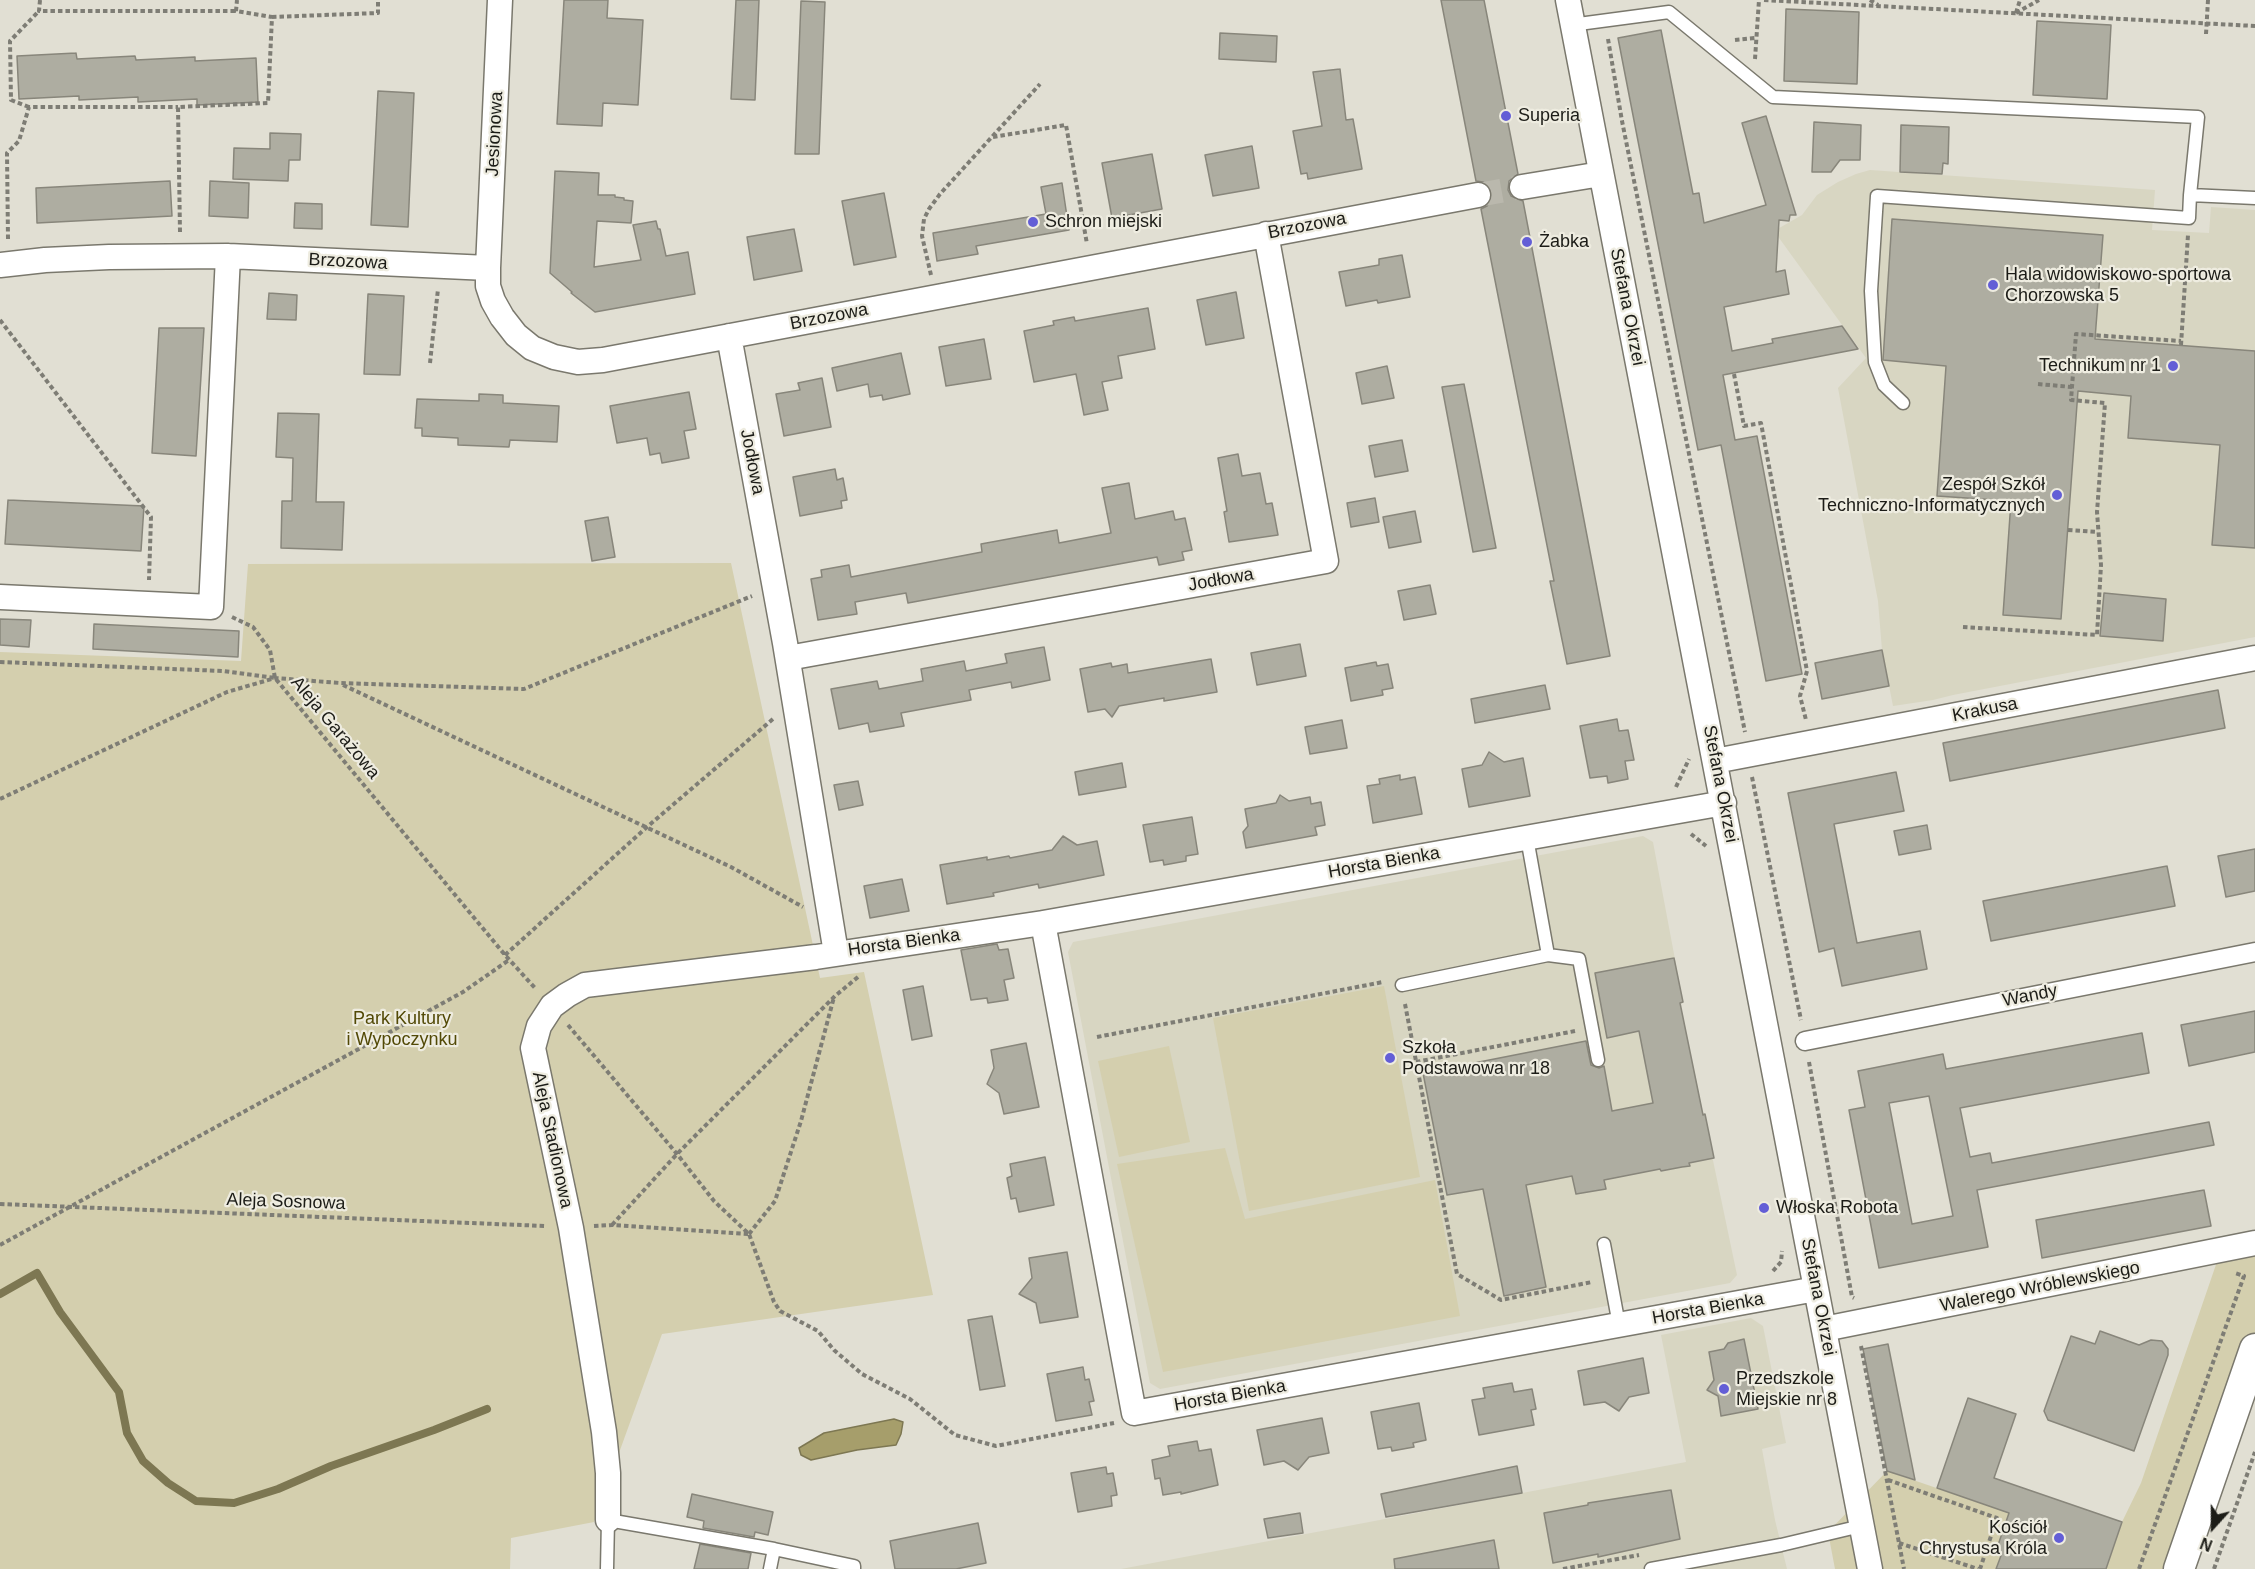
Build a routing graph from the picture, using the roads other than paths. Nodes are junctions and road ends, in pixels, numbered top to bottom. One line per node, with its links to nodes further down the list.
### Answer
1 (500, 0): 12 (street, Jesionowa)
2 (1568, 0): 3 (street, Stefana Okrzei)
3 (1572, 25): 4 (street, Stefana Okrzei); 7 (lane)
4 (1601, 174): 5 (street); 18 (street, Stefana Okrzei)
5 (1522, 187)
6 (1478, 195): 9 (street, Brzozowa)
7 (2190, 195): 8 (lane); 14 (lane)
8 (2255, 198)
9 (1266, 234): 13 (street, Brzozowa); 16 (street, Jodłowa)
10 (4, 256): 11 (street, Brzozowa)
11 (228, 256): 12 (street, Brzozowa); 15 (street)
12 (488, 268): 13 (street, Brzozowa)
13 (729, 336): 16 (street, Jodłowa)
14 (1904, 403)
15 (0, 597)
16 (788, 658): 23 (street, Jodłowa)
17 (2255, 658): 18 (street, Krakusa)
18 (1715, 761): 19 (street, Stefana Okrzei)
19 (1724, 803): 20 (street, Horsta Bienka); 30 (street, Stefana Okrzei)
20 (1527, 838): 21 (street, Horsta Bienka); 24 (lane)
21 (1043, 923): 23 (street, Horsta Bienka); 31 (street, Horsta Bienka)
22 (2255, 952): 26 (street, Wandy)
23 (836, 953): 34 (street, Aleja Stadionowa)
24 (1548, 955): 25 (lane); 27 (lane)
25 (1402, 985)
26 (1805, 1041)
27 (1598, 1060)
28 (1604, 1244): 31 (lane)
29 (2255, 1244): 32 (street, Walerego Wróblewskiego)
30 (1816, 1289): 31 (street, Horsta Bienka); 32 (street, Stefana Okrzei)
31 (1619, 1325)
32 (1824, 1329): 35 (street, Stefana Okrzei)
33 (2255, 1348): 42 (street)
34 (608, 1520): 36 (lane); 37 (lane, Aleja Stadionowa)
35 (1862, 1526): 40 (lane); 41 (street, Stefana Okrzei)
36 (774, 1549): 38 (lane); 39 (lane)
37 (607, 1569)
38 (770, 1569)
39 (854, 1569)
40 (1651, 1569)
41 (1870, 1569)
42 (2179, 1569)

